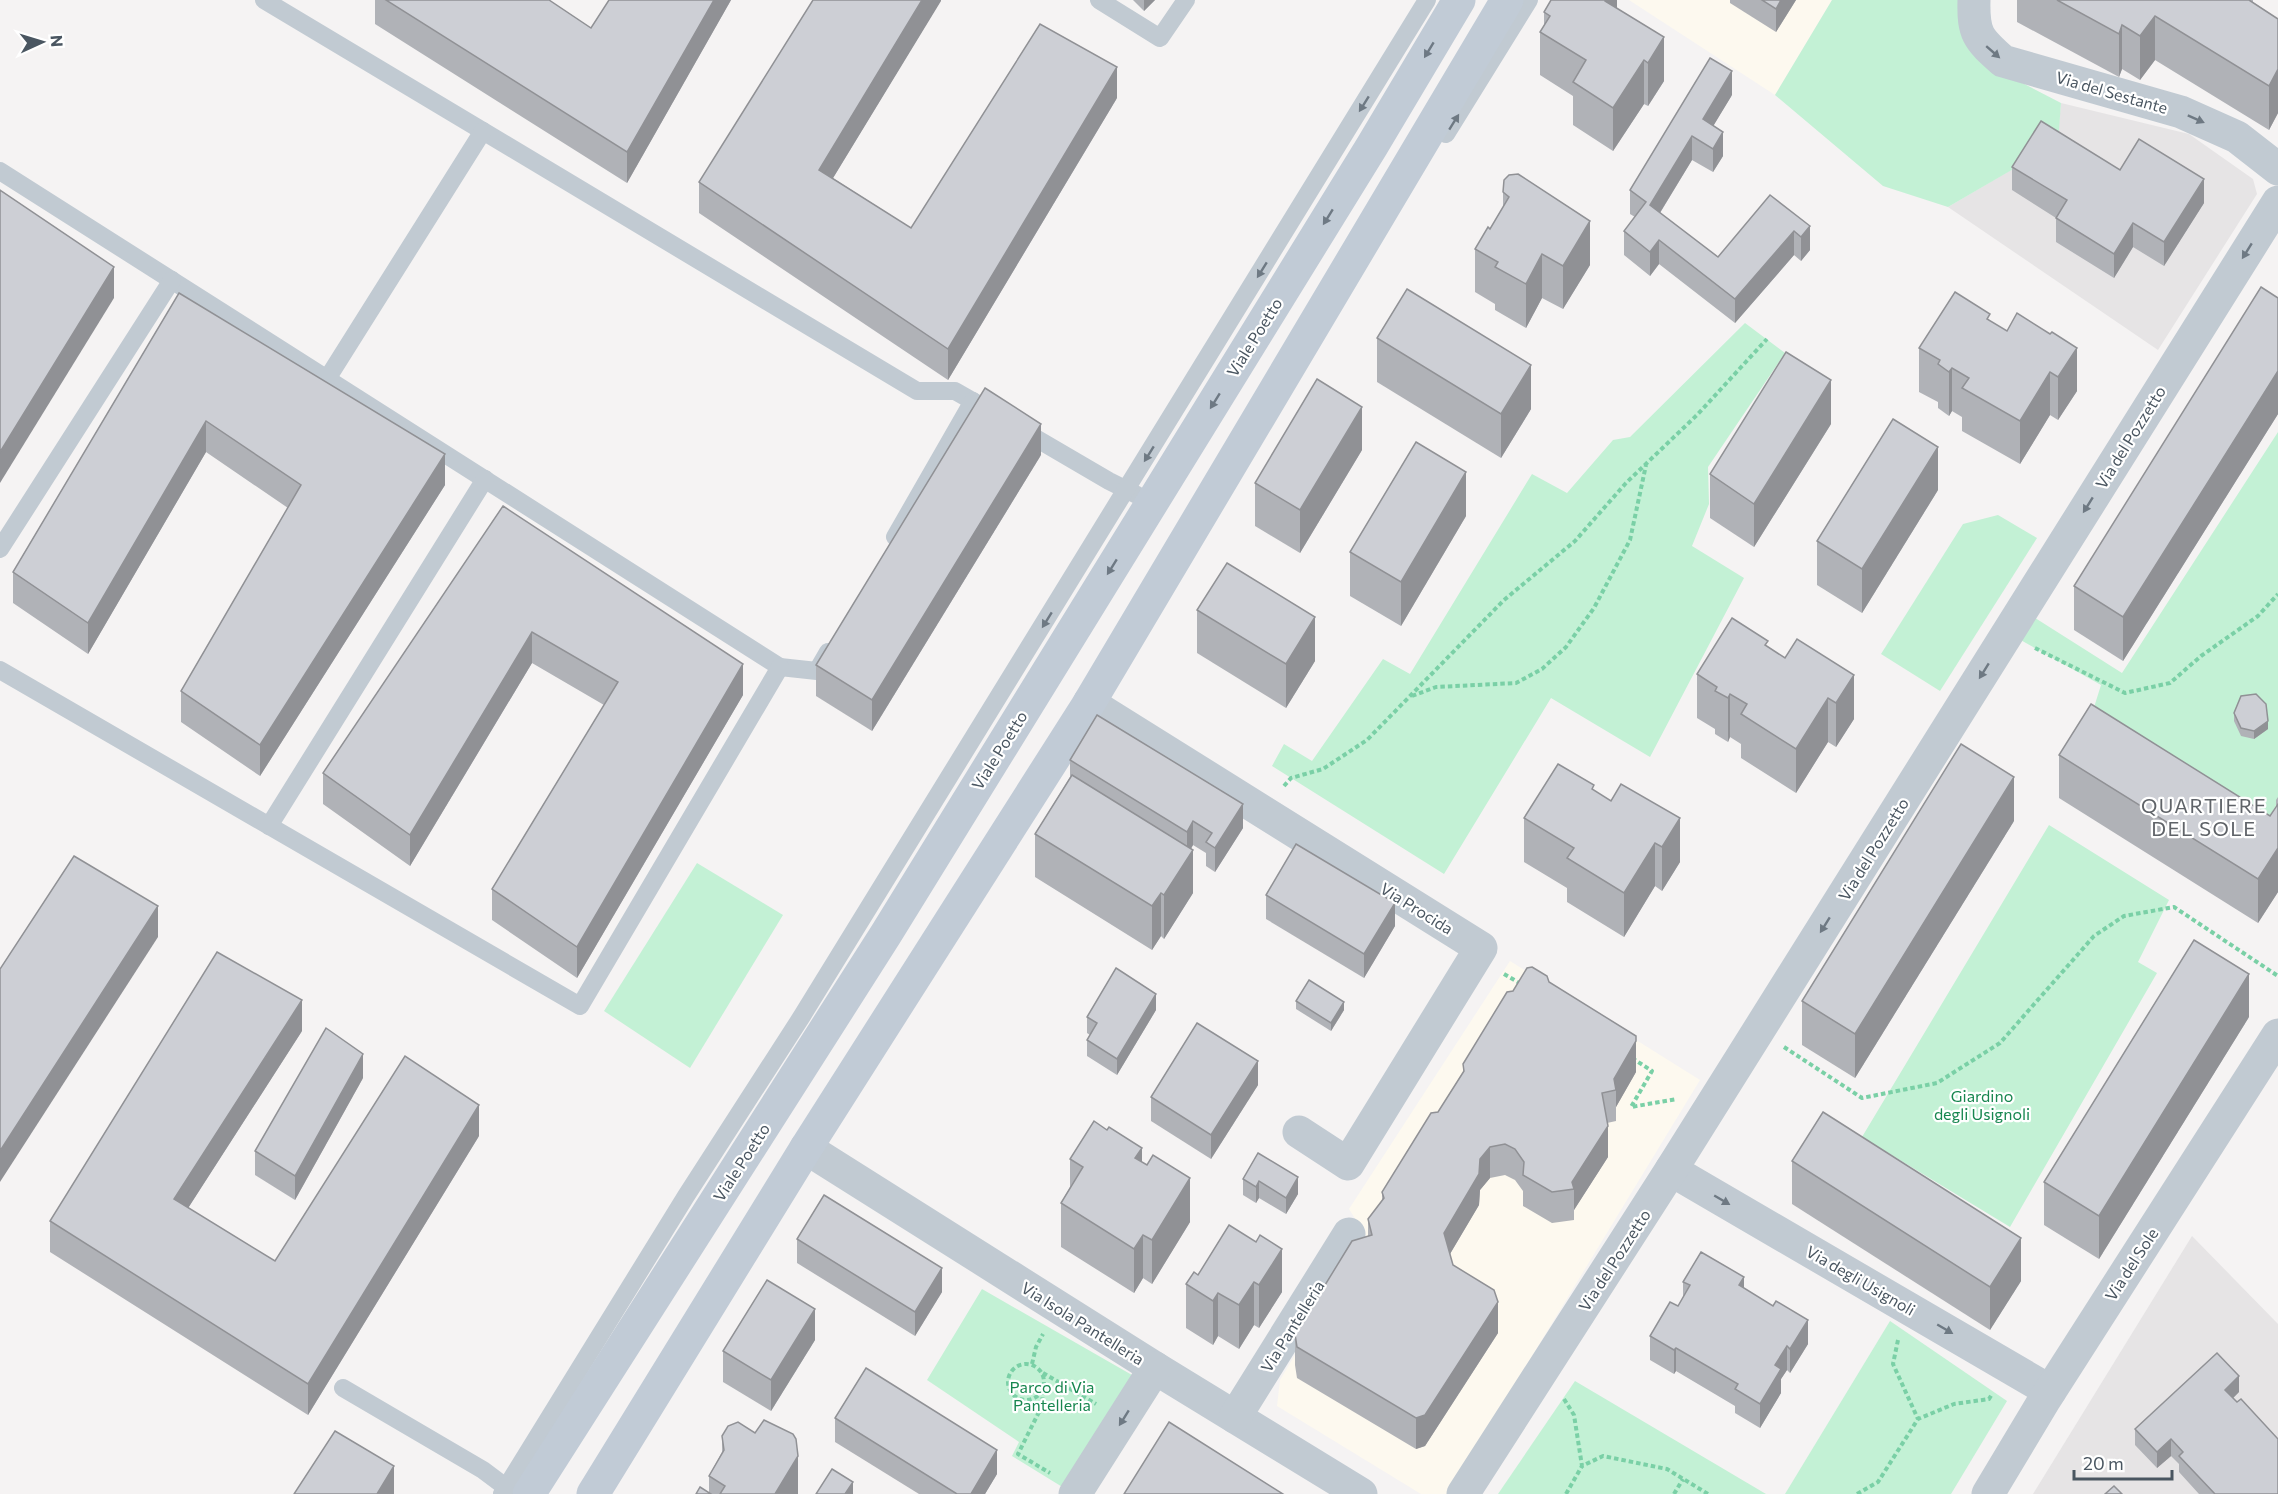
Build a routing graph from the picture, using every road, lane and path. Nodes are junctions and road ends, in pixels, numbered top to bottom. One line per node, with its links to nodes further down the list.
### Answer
1 (264, 0): 9 (lane)
2 (1099, 0): 3 (lane)
3 (1186, 0)
4 (1427, 0): 19 (lane, one-way to 19)
5 (1459, 0): 19 (main road, Viale Poetto, one-way to 19)
6 (1507, 0): 28 (main road)
7 (1528, 0): 28 (lane, one-way to 7)
8 (1974, 0): 10 (street, Via del Sestante, one-way to 10)
9 (483, 131): 15 (lane); 16 (lane)
10 (2278, 169)
11 (0, 171): 13 (lane)
12 (2278, 202): 23 (street, Via del Pozzetto, one-way to 23)
13 (172, 280): 15 (lane); 20 (lane)
14 (1767, 339): 17 (path)
15 (327, 379): 18 (lane)
16 (973, 401): 19 (lane); 21 (lane)
17 (1646, 464): 27 (path); 27 (path)
18 (484, 479): 25 (lane); 30 (lane)
19 (1139, 496): 56 (main road, Viale Poetto, one-way to 56)
20 (0, 549)
21 (886, 551)
22 (2278, 595): 23 (path)
23 (2008, 634): 34 (street, Via del Pozzetto, one-way to 34)
24 (834, 641): 25 (lane)
25 (780, 667): 30 (lane)
26 (0, 670): 30 (lane)
27 (1409, 697): 29 (path)
28 (1093, 706): 29 (street, Via Procida); 39 (main road)
29 (1260, 810): 31 (street, Via Procida)
30 (269, 826)
31 (1476, 955): 33 (path); 38 (street)
32 (2278, 976): 34 (path)
33 (1522, 985)
34 (1758, 1030): 37 (street, Via del Pozzetto)
35 (2278, 1035): 49 (street, Via del Sole)
36 (1625, 1053): 37 (path)
37 (1710, 1108): 40 (street, Via del Pozzetto)
38 (1299, 1132)
39 (813, 1152): 45 (street, Via Isola Pantelleria); 57 (main road); 58 (lane)
40 (1671, 1170): 42 (street, Via degli Usignoli, one-way to 42); 44 (street, Via del Pozzetto)
41 (1348, 1234): 50 (street, Via Pantelleria)
42 (1906, 1307): 43 (street, Via degli Usignoli, one-way to 43); 52 (path)
43 (2007, 1366): 49 (street, Via degli Usignoli); 52 (path)
44 (1545, 1367): 53 (path); 60 (street, Via del Pozzetto)
45 (1155, 1368): 50 (street, Via Isola Pantelleria); 51 (street, one-way to 51)
46 (1042, 1372): 48 (path); 48 (path); 51 (path)
47 (343, 1388): 56 (lane)
48 (1042, 1390): 55 (path)
49 (2050, 1390): 65 (street, Via del Sole)
50 (1235, 1417): 59 (street, Via Isola Pantelleria)
51 (1123, 1419): 55 (street)
52 (1918, 1419): 64 (path)
53 (1582, 1467): 54 (path); 61 (path)
54 (1683, 1479): 62 (path); 63 (path)
55 (1077, 1491)
56 (513, 1492)
57 (593, 1494)
58 (607, 1494)
59 (1361, 1494)
60 (1463, 1494)
61 (1566, 1494)
62 (1674, 1494)
63 (1708, 1494)
64 (1857, 1494)
65 (1988, 1494)

